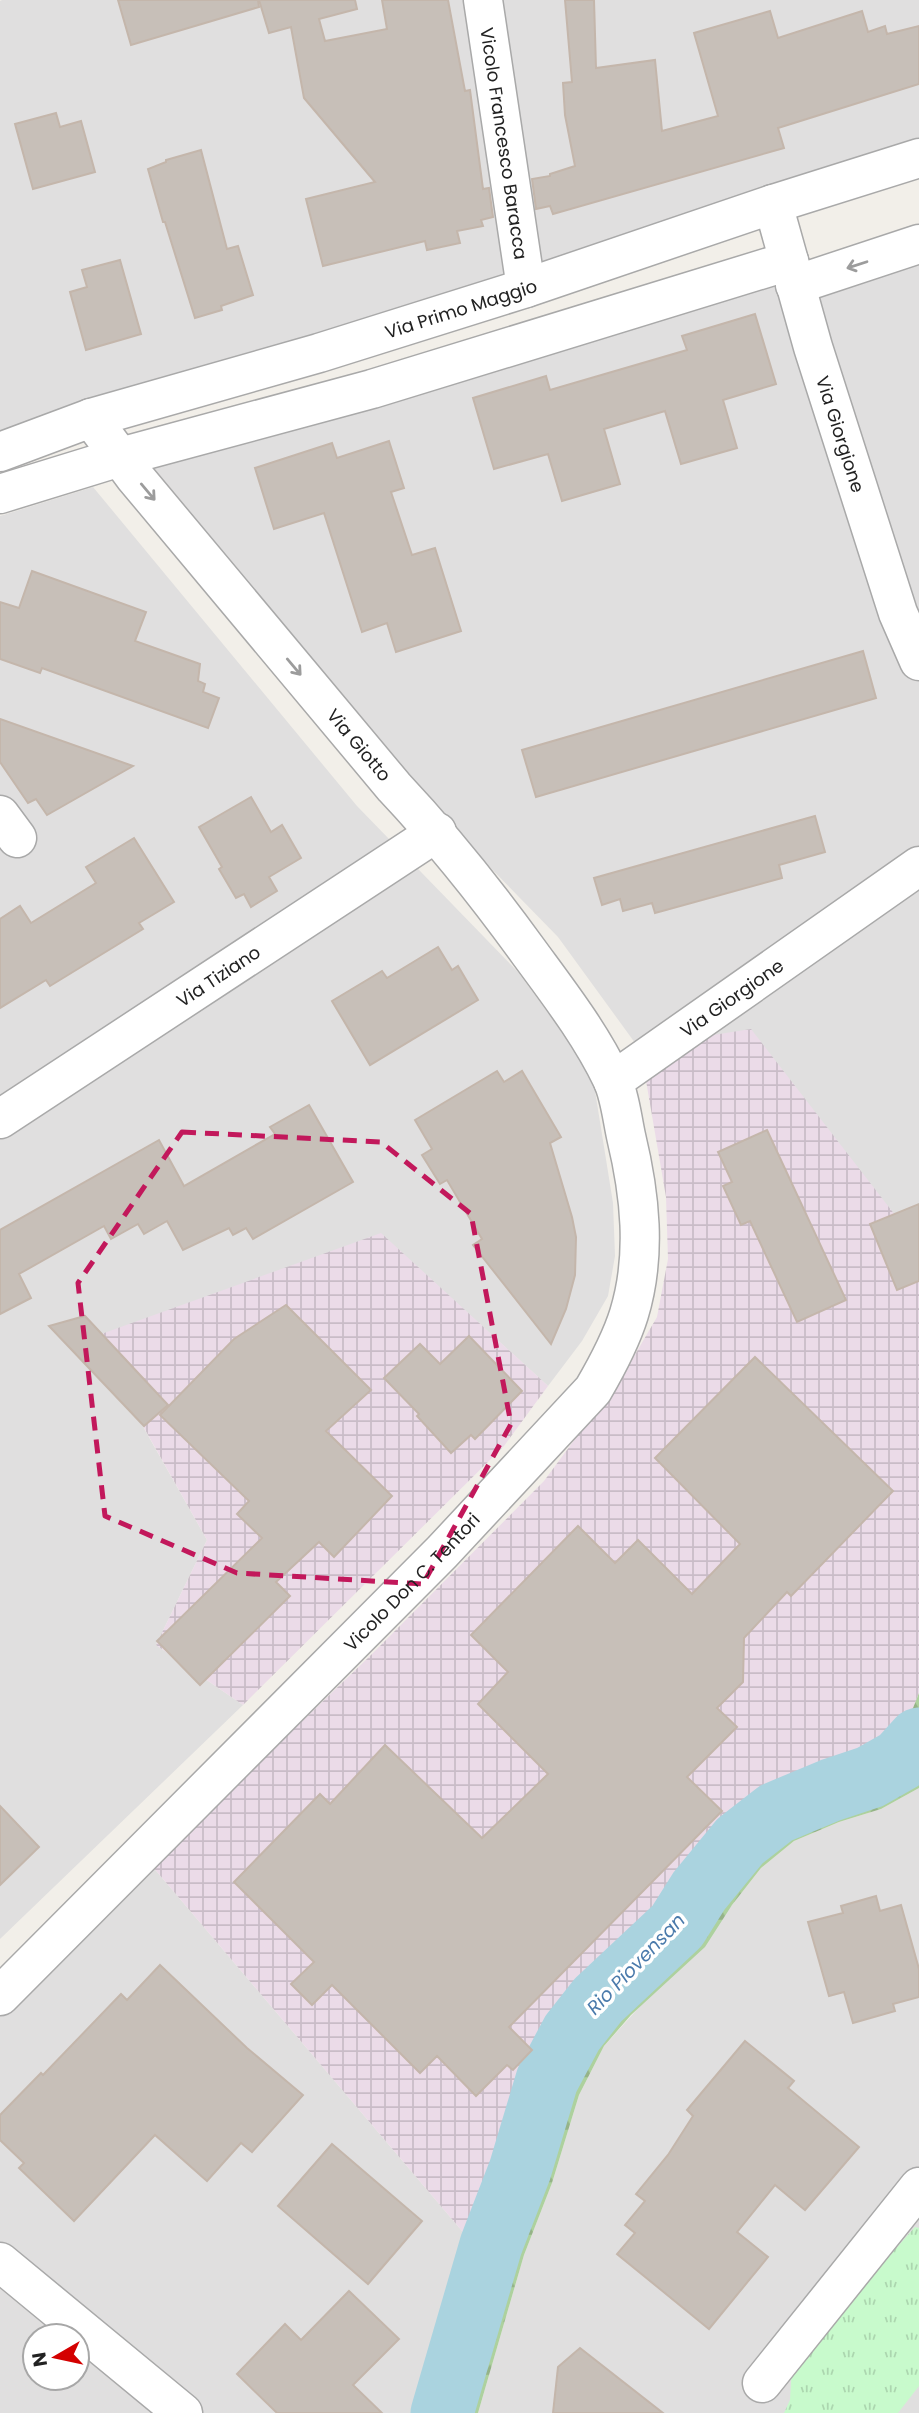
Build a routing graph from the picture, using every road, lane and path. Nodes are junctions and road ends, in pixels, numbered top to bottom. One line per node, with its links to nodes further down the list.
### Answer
1 (483, 0): 6 (street, Vicolo Francesco Baracca)
2 (919, 158): 3 (street, Via Primo Maggio)
3 (773, 204): 5 (street, Via Giorgione); 6 (street, Via Primo Maggio)
4 (919, 244): 5 (street, one-way to 5)
5 (792, 273): 9 (street); 11 (street, Via Giorgione)
6 (526, 288): 7 (street, Via Primo Maggio)
7 (91, 418): 8 (street, Via Primo Maggio); 9 (street, Via Giotto)
8 (0, 452)
9 (120, 457): 10 (street); 12 (street, Via Giotto, one-way to 12)
10 (0, 494)
11 (919, 661)
12 (436, 832): 14 (street, Via Giotto); 15 (street, Via Tiziano)
13 (919, 866): 14 (street, Via Giorgione)
14 (613, 1081): 16 (street, Vicolo Don C. Tentori)
15 (0, 1119)
16 (0, 1996)
17 (919, 2187): 19 (street)
18 (0, 2262): 20 (street)
19 (762, 2383)
20 (183, 2413)

